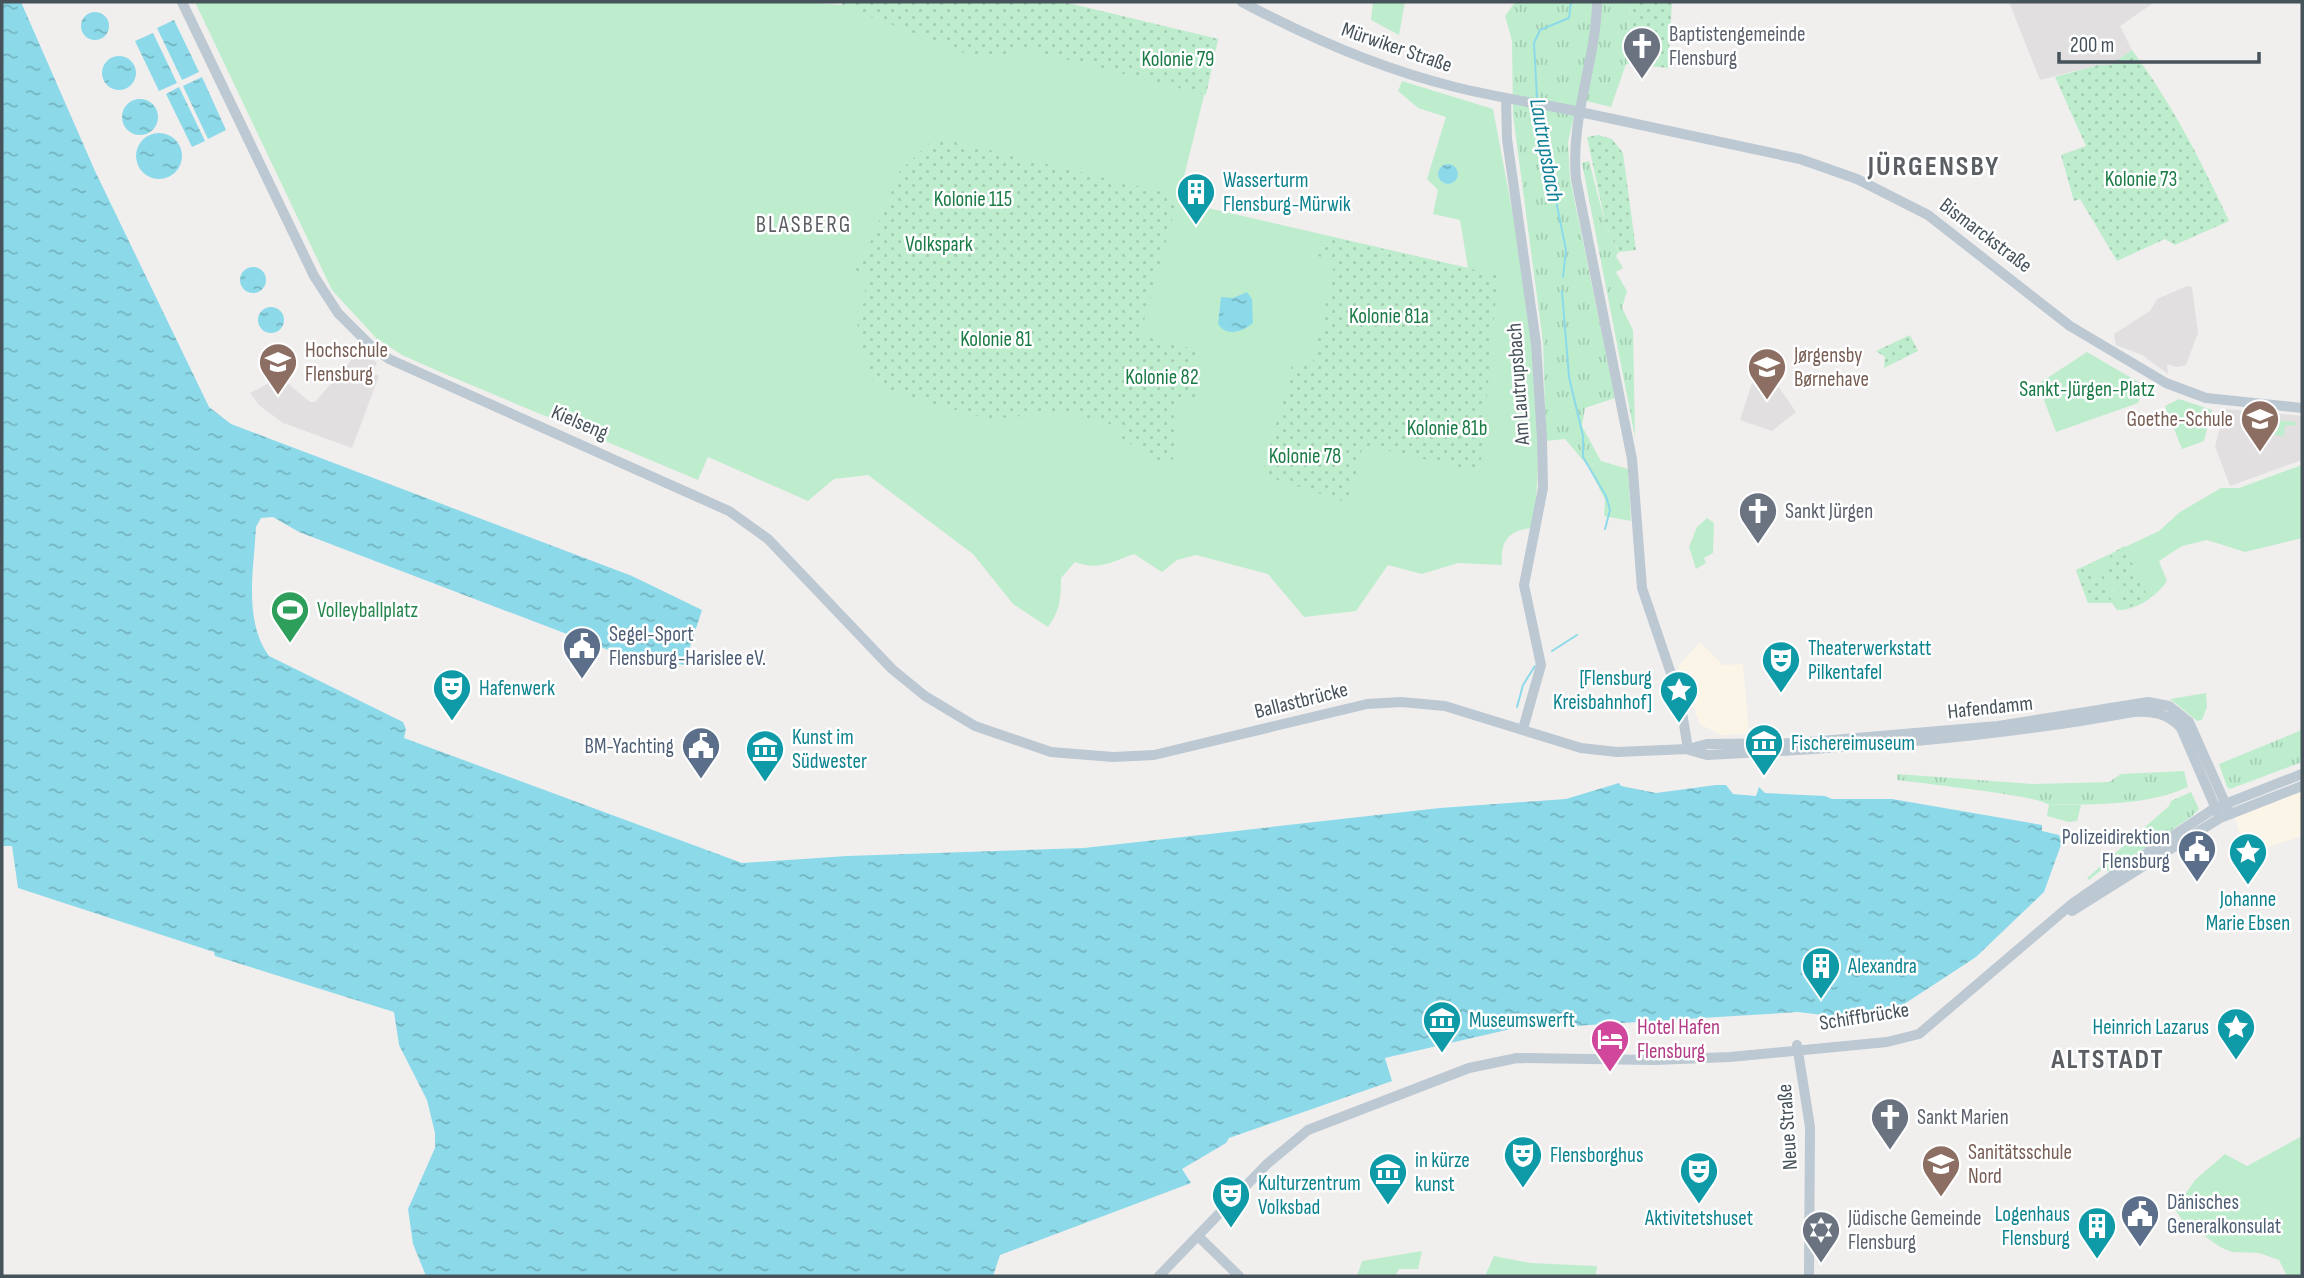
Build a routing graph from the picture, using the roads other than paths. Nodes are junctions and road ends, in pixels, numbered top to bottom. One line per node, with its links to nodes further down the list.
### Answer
1 (182, 2): 8 (main road, Kielseng)
2 (1241, 2): 4 (main road, Mürwiker Straße)
3 (1597, 2): 7 (main road)
4 (1506, 98): 5 (main road, Bismarckstraße); 6 (main road, Am Lautrupsbach)
5 (2302, 408)
6 (1523, 729): 7 (main road, Hafendamm); 8 (main road, Ballastbrücke)
7 (1688, 749): 11 (main road, Hafendamm)
8 (1087, 756)
9 (2302, 774): 11 (main road)
10 (2302, 786): 11 (main road)
11 (2223, 811): 12 (main road); 12 (main road)
12 (2051, 923): 13 (main road, Schiffbrücke)
13 (1797, 1048): 14 (main road, Schiffbrücke); 17 (main road, Neue Straße)
14 (1198, 1236): 15 (main road, Schiffbrücke); 16 (main road)
15 (1159, 1276)
16 (1239, 1276)
17 (1809, 1276)

